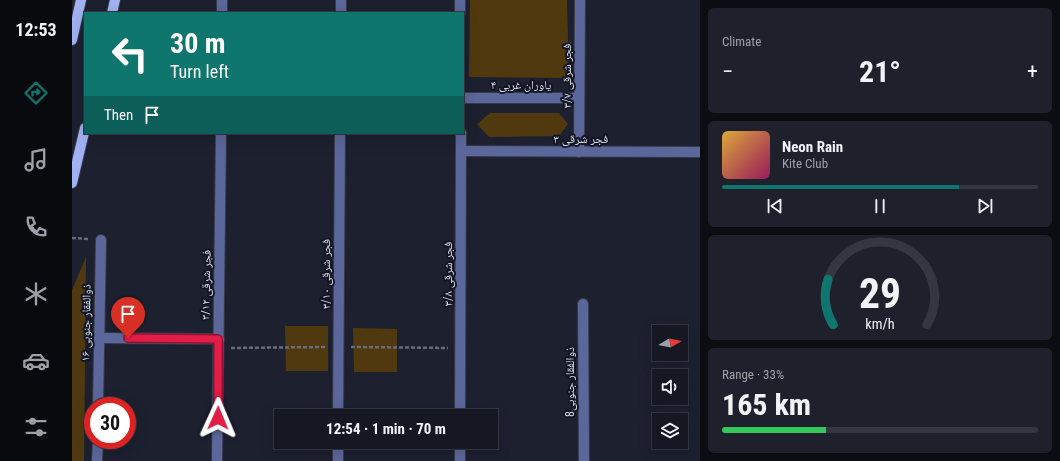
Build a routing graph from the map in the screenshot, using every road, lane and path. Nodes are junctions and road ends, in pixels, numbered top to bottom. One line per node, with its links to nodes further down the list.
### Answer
1 (81, 0): 7 (main road)
2 (115, 0): 8 (main road)
3 (222, 0): 9 (street)
4 (341, 0): 10 (street)
5 (460, 0): 11 (street)
6 (580, 0): 14 (street, ۳/۷ فجر شرقی)
7 (75, 11): 12 (main road)
8 (112, 12)
9 (222, 12)
10 (341, 12)
11 (460, 12)
12 (72, 40)
13 (464, 98): 14 (street, ۴ یاوران غربی)
14 (580, 98): 20 (street, ۳/۷ فجر شرقی)
15 (84, 132): 22 (main road)
16 (221, 134): 27 (street, ۳/۱۲ فجر شرقی)
17 (340, 134): 28 (street, ۳/۱۰ فجر شرقی)
18 (462, 134): 19 (street, ۳/۸ فجر شرقی)
19 (462, 151): 20 (street, ۳ فجر شرقی); 29 (street, ۳/۸ فجر شرقی)
20 (579, 152): 21 (street, ۳ فجر شرقی)
21 (700, 152)
22 (72, 183)
23 (72, 238): 24 (path)
24 (101, 240): 26 (street, ۱۶ ذوالفقار جنوبی)
25 (583, 304): 40 (street, 8ذوالفقار جنوبی)
26 (99, 338): 27 (street); 30 (street, ۱۶ ذوالفقار جنوبی)
27 (218, 343): 28 (path); 37 (street, ۳/۱۲ فجر شرقی)
28 (339, 347): 29 (path); 31 (street, ۳/۱۰ فجر شرقی)
29 (461, 348): 32 (street, ۳/۸ فجر شرقی)
30 (98, 397)
31 (338, 409)
32 (460, 409)
33 (98, 449): 36 (street)
34 (338, 449): 38 (street)
35 (460, 449): 39 (street)
36 (98, 461)
37 (217, 461)
38 (338, 461)
39 (460, 461)
40 (584, 461)

